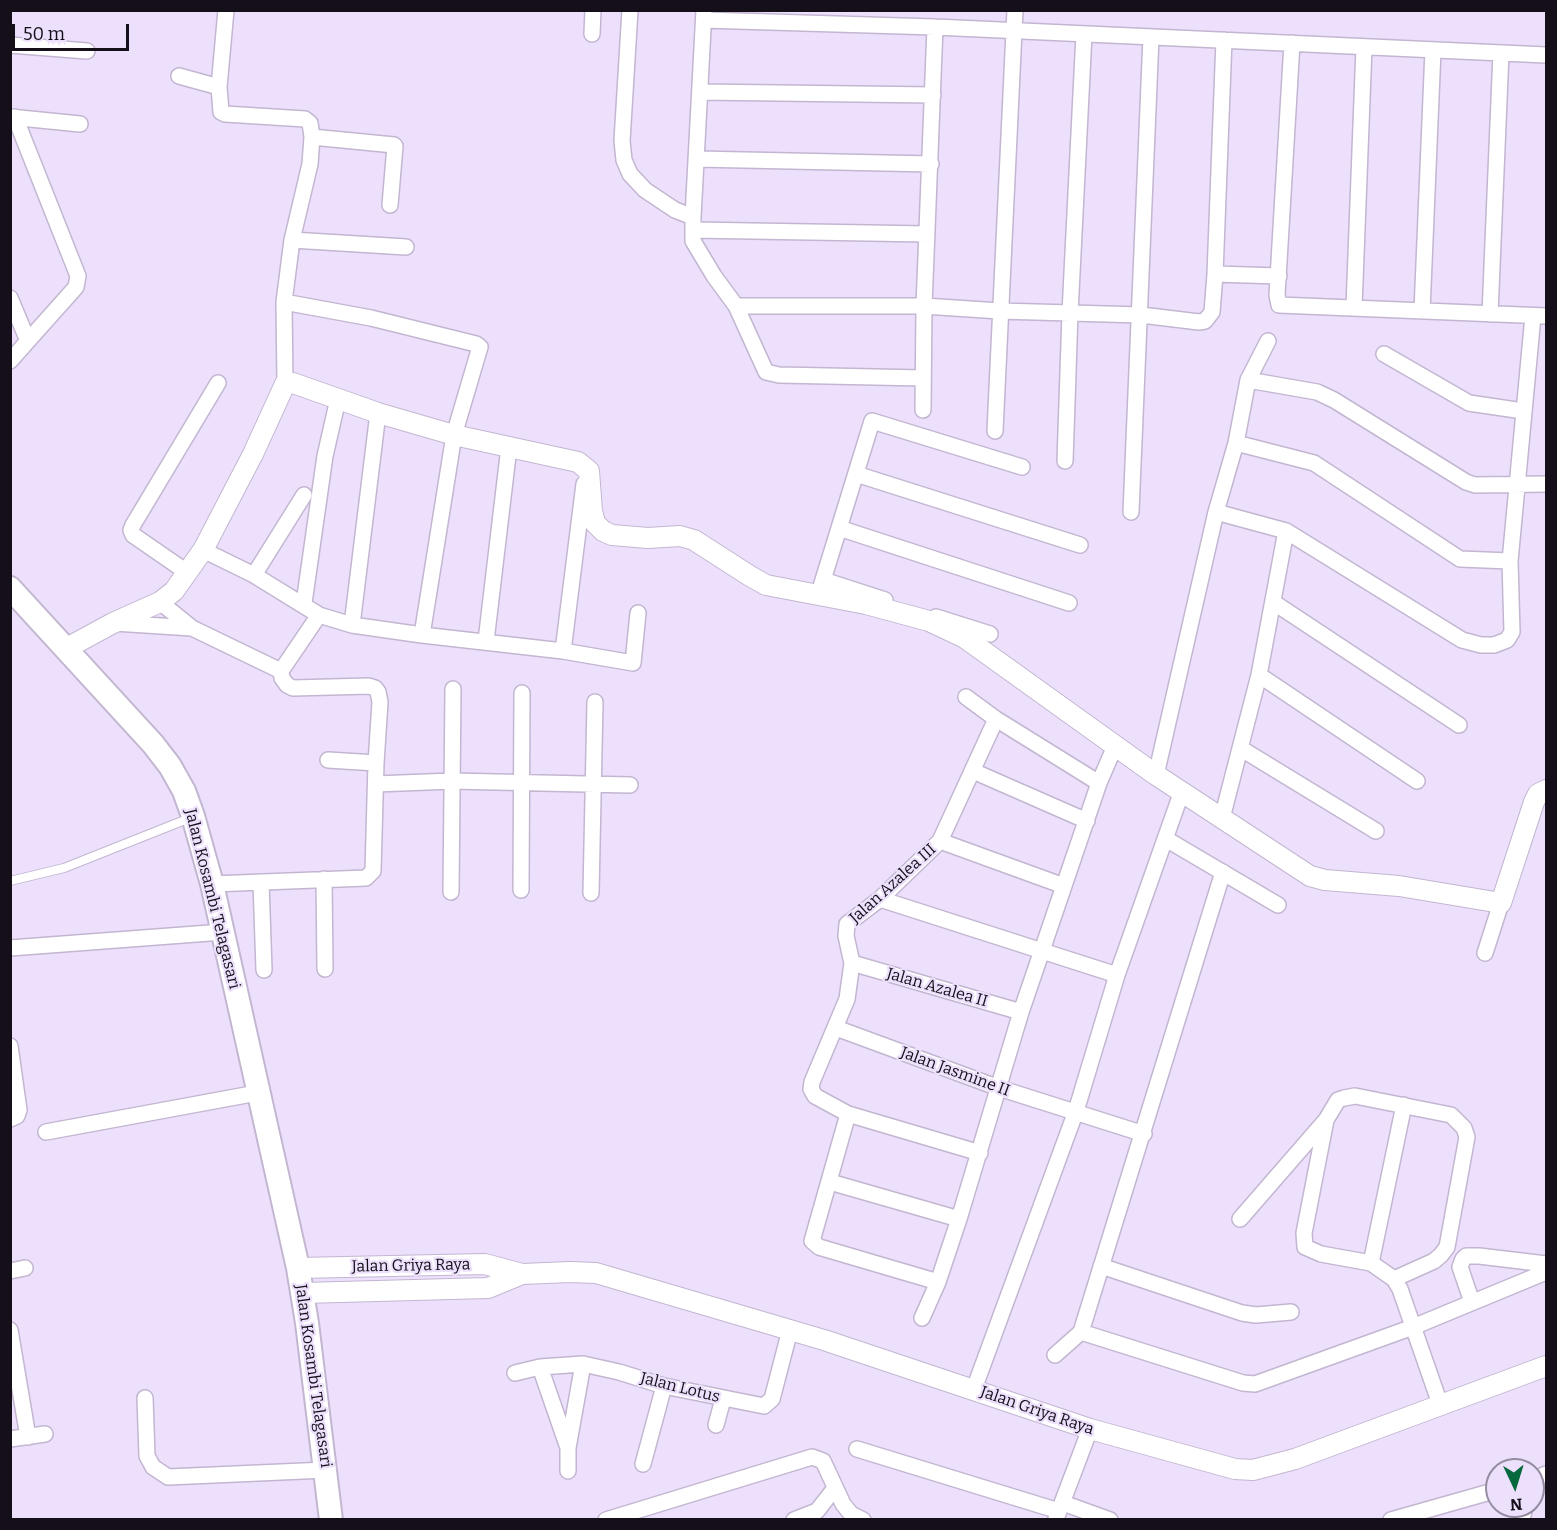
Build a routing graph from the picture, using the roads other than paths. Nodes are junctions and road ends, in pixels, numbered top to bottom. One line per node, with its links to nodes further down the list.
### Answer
1 (226, 10): 20 (street)
2 (593, 10): 8 (street)
3 (630, 10): 29 (street)
4 (1015, 10): 7 (street)
5 (704, 15): 6 (street); 21 (street)
6 (935, 27): 7 (street); 22 (street)
7 (1014, 31): 9 (street); 41 (street)
8 (592, 34)
9 (1084, 34): 10 (street); 42 (street)
10 (1151, 37): 11 (street); 44 (street)
11 (1224, 40): 12 (street); 33 (street)
12 (1292, 43): 14 (street); 34 (street)
13 (10, 45): 16 (street)
14 (1364, 47): 15 (street); 39 (street)
15 (1432, 50): 17 (street); 40 (street)
16 (87, 51)
17 (1502, 53): 18 (street); 43 (street)
18 (1546, 55)
19 (179, 76): 20 (street)
20 (219, 87): 25 (street)
21 (700, 92): 22 (street); 26 (street)
22 (933, 95): 27 (street)
23 (13, 117): 24 (street); 46 (street)
24 (80, 124)
25 (312, 137): 28 (street); 31 (street)
26 (697, 159): 27 (street); 29 (street)
27 (931, 164): 30 (street)
28 (390, 205)
29 (693, 224): 30 (street); 37 (street)
30 (927, 234): 38 (street)
31 (292, 240): 32 (street); 36 (street)
32 (406, 247)
33 (1215, 274): 34 (street); 44 (street)
34 (1279, 276): 39 (street)
35 (10, 298): 46 (street)
36 (284, 302): 53 (street); 59 (street)
37 (736, 306): 38 (street); 50 (street)
38 (924, 306): 41 (street); 50 (street)
39 (1354, 307): 40 (street)
40 (1422, 310): 43 (street)
41 (1000, 311): 42 (street); 58 (street)
42 (1070, 313): 44 (street); 62 (street)
43 (1490, 314): 45 (street)
44 (1141, 315): 69 (street)
45 (1540, 316): 56 (street)
46 (28, 341): 49 (street)
47 (1268, 341): 51 (street)
48 (1384, 354): 56 (street)
49 (10, 361)
50 (923, 378): 55 (street)
51 (1248, 380): 60 (street); 66 (street)
52 (218, 383): 76 (street)
53 (285, 384): 54 (street); 74 (street)
54 (338, 399): 57 (street); 82 (street)
55 (923, 410)
56 (1523, 411): 66 (street)
57 (378, 413): 59 (street); 87 (street)
58 (995, 431)
59 (454, 435): 61 (street); 89 (street)
60 (1236, 443): 70 (street); 75 (street)
61 (509, 447): 63 (street); 90 (street)
62 (1065, 461)
63 (586, 467): 79 (street); 93 (street)
64 (1022, 467): 65 (street)
65 (856, 474): 71 (street); 73 (street)
66 (1517, 484): 67 (street); 75 (street)
67 (1546, 484)
68 (304, 495): 77 (street)
69 (1131, 512)
70 (1216, 512): 72 (street); 107 (street)
71 (839, 528): 79 (street); 83 (street)
72 (1286, 531): 75 (street); 81 (street)
73 (1080, 545)
74 (203, 550): 76 (street); 77 (street)
75 (1510, 561)
76 (188, 573): 80 (street)
77 (254, 575): 82 (street)
78 (10, 588): 92 (main road, Jalan Kosambi Telagasari)
79 (821, 588): 91 (street); 91 (street)
80 (160, 602): 86 (street); 88 (street)
81 (1273, 602): 95 (street); 101 (street)
82 (304, 603): 85 (street)
83 (1069, 603)
84 (638, 613): 93 (street)
85 (319, 615): 87 (street); 94 (street)
86 (113, 623): 88 (street); 92 (street)
87 (352, 625): 89 (street)
88 (192, 628): 94 (street)
89 (422, 635): 90 (street)
90 (486, 641): 93 (street)
91 (988, 643): 102 (street)
92 (67, 648): 117 (main road, Jalan Kosambi Telagasari)
93 (563, 651)
94 (281, 671): 105 (street)
95 (1259, 675): 103 (street); 108 (street)
96 (453, 688): 109 (street)
97 (522, 693): 110 (street)
98 (966, 697): 100 (street)
99 (595, 702): 113 (street)
100 (996, 719): 106 (street, Jalan Azalea III); 111 (street)
101 (1459, 724)
102 (1115, 746): 107 (street); 111 (street)
103 (1240, 748): 118 (street); 120 (street)
104 (328, 760): 105 (street)
105 (376, 763): 112 (street)
106 (973, 771): 119 (street); 122 (street, Jalan Azalea III)
107 (1156, 775): 116 (street)
108 (1417, 781)
109 (452, 782): 110 (street); 112 (street); 130 (street)
110 (522, 783): 113 (street); 129 (street)
111 (1099, 783): 119 (street)
112 (376, 784): 124 (street)
113 (594, 784): 114 (street); 131 (street)
114 (630, 785)
115 (1546, 790): 133 (street)
116 (1182, 791): 118 (street); 121 (street)
117 (194, 816): 125 (lane); 127 (main road, Jalan Kosambi Telagasari)
118 (1222, 819): 133 (street)
119 (1087, 821): 128 (street)
120 (1376, 831)
121 (1166, 839): 123 (street); 142 (street)
122 (940, 841): 128 (street); 132 (street, Jalan Azalea III)
123 (1223, 872): 134 (street); 154 (street)
124 (324, 879): 126 (street); 140 (street)
125 (10, 881)
126 (261, 882): 127 (street); 141 (street)
127 (212, 884): 135 (main road, Jalan Kosambi Telagasari)
128 (1064, 886): 137 (street)
129 (521, 890)
130 (451, 892)
131 (591, 893)
132 (880, 899): 137 (street); 139 (street, Jalan Azalea III)
133 (1501, 903): 138 (street)
134 (1278, 905)
135 (223, 932): 136 (street); 147 (main road, Jalan Kosambi Telagasari)
136 (10, 948)
137 (1043, 952): 142 (street); 143 (street)
138 (1485, 953)
139 (852, 963): 143 (street, Jalan Azalea II); 144 (street, Jalan Azalea III)
140 (325, 969)
141 (264, 970)
142 (1117, 975): 149 (street)
143 (1021, 1012): 146 (street)
144 (836, 1028): 146 (street, Jalan Jasmine II); 150 (street, Jalan Azalea III)
145 (10, 1046): 151 (street)
146 (999, 1088): 149 (street, Jalan Jasmine II); 155 (street)
147 (258, 1093): 153 (street); 163 (main road, Jalan Kosambi Telagasari)
148 (1404, 1105): 152 (street); 159 (street); 166 (street)
149 (1076, 1111): 154 (street, Jalan Jasmine II); 183 (street)
150 (849, 1114): 155 (street); 156 (street)
151 (10, 1119)
152 (1326, 1120): 158 (street); 159 (street)
153 (46, 1132)
154 (1144, 1134): 161 (street)
155 (980, 1153): 157 (street)
156 (830, 1182): 157 (street); 167 (street)
157 (959, 1219): 167 (street)
158 (1240, 1219)
159 (1371, 1263): 166 (street)
160 (1546, 1264): 170 (street)
161 (1101, 1266): 171 (street); 176 (street)
162 (329, 1267): 163 (street, Jalan Griya Raya); 165 (street, Jalan Griya Raya); 169 (street)
163 (298, 1268): 168 (main road, Jalan Kosambi Telagasari)
164 (1546, 1272): 170 (street)
165 (522, 1274): 169 (street, Jalan Griya Raya); 175 (street, Jalan Griya Raya)
166 (1394, 1279): 173 (street)
167 (938, 1282): 172 (street)
168 (303, 1293): 169 (street, Jalan Griya Raya); 195 (main road, Jalan Kosambi Telagasari)
169 (331, 1293)
170 (1472, 1302): 173 (street)
171 (1291, 1312)
172 (922, 1317)
173 (1413, 1327): 176 (street); 186 (street)
174 (10, 1330): 190 (street)
175 (795, 1332): 183 (street, Jalan Griya Raya); 185 (street, Jalan Lotus)
176 (1082, 1332): 177 (street)
177 (1055, 1355)
178 (583, 1364): 180 (street, Jalan Lotus); 182 (street, Jalan Lotus); 192 (street)
179 (1546, 1366): 186 (street, Jalan Griya Raya)
180 (540, 1367): 181 (street, Jalan Lotus); 192 (street)
181 (515, 1372)
182 (663, 1386): 185 (street, Jalan Lotus); 194 (street)
183 (974, 1389): 188 (street, Jalan Griya Raya)
184 (145, 1398): 195 (street)
185 (723, 1398): 187 (street)
186 (1440, 1404): 188 (street, Jalan Griya Raya)
187 (716, 1425)
188 (1090, 1429): 199 (street)
189 (45, 1434): 190 (street)
190 (28, 1437): 191 (street)
191 (10, 1439)
192 (568, 1448): 196 (street)
193 (857, 1449): 199 (street)
194 (643, 1464)
195 (326, 1470): 203 (main road, Jalan Kosambi Telagasari)
196 (568, 1470)
197 (835, 1488): 201 (street); 202 (street); 205 (street)
198 (1485, 1494): 200 (street)
199 (1059, 1511): 206 (street)
200 (1432, 1513): 207 (street)
201 (816, 1515): 204 (street)
202 (614, 1518)
203 (331, 1520)
204 (794, 1520)
205 (863, 1520)
206 (1110, 1520)
207 (1391, 1520)

